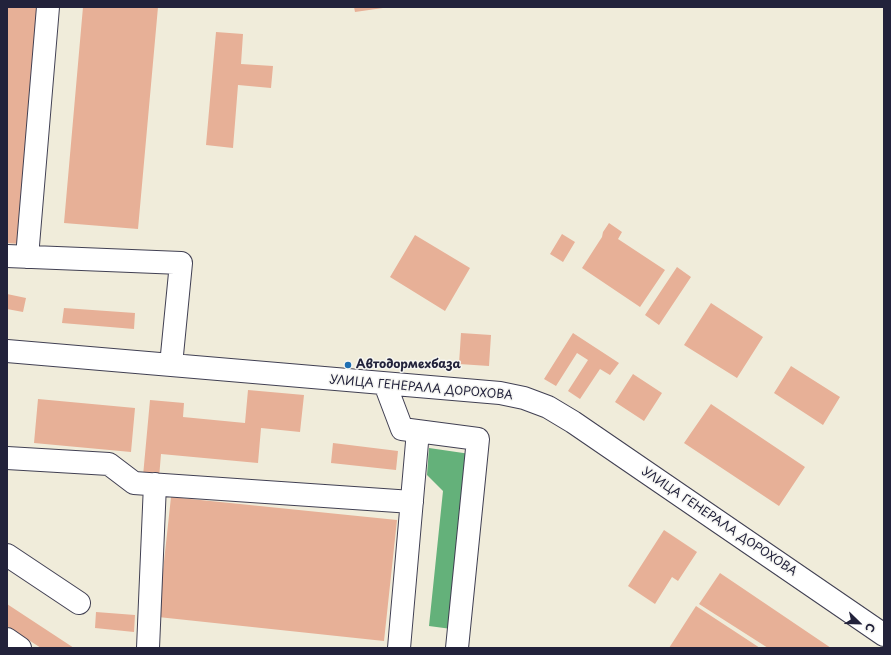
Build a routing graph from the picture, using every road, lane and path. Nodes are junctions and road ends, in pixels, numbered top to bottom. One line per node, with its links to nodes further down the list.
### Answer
1 (48, 7): 2 (street)
2 (17, 257): 4 (street)
3 (7, 351): 4 (street, УЛИЦА ГЕНЕРАЛА ДОРОХОВА)
4 (171, 365): 5 (street, УЛИЦА ГЕНЕРАЛА ДОРОХОВА)
5 (385, 384): 6 (street); 12 (street, УЛИЦА ГЕНЕРАЛА ДОРОХОВА)
6 (418, 431): 9 (street); 17 (street)
7 (7, 458): 8 (street)
8 (155, 484): 9 (street); 15 (street)
9 (412, 502): 16 (street)
10 (7, 555): 11 (street)
11 (79, 603)
12 (884, 635)
13 (7, 639): 14 (street)
14 (20, 648)
15 (148, 648)
16 (399, 648)
17 (457, 648)

